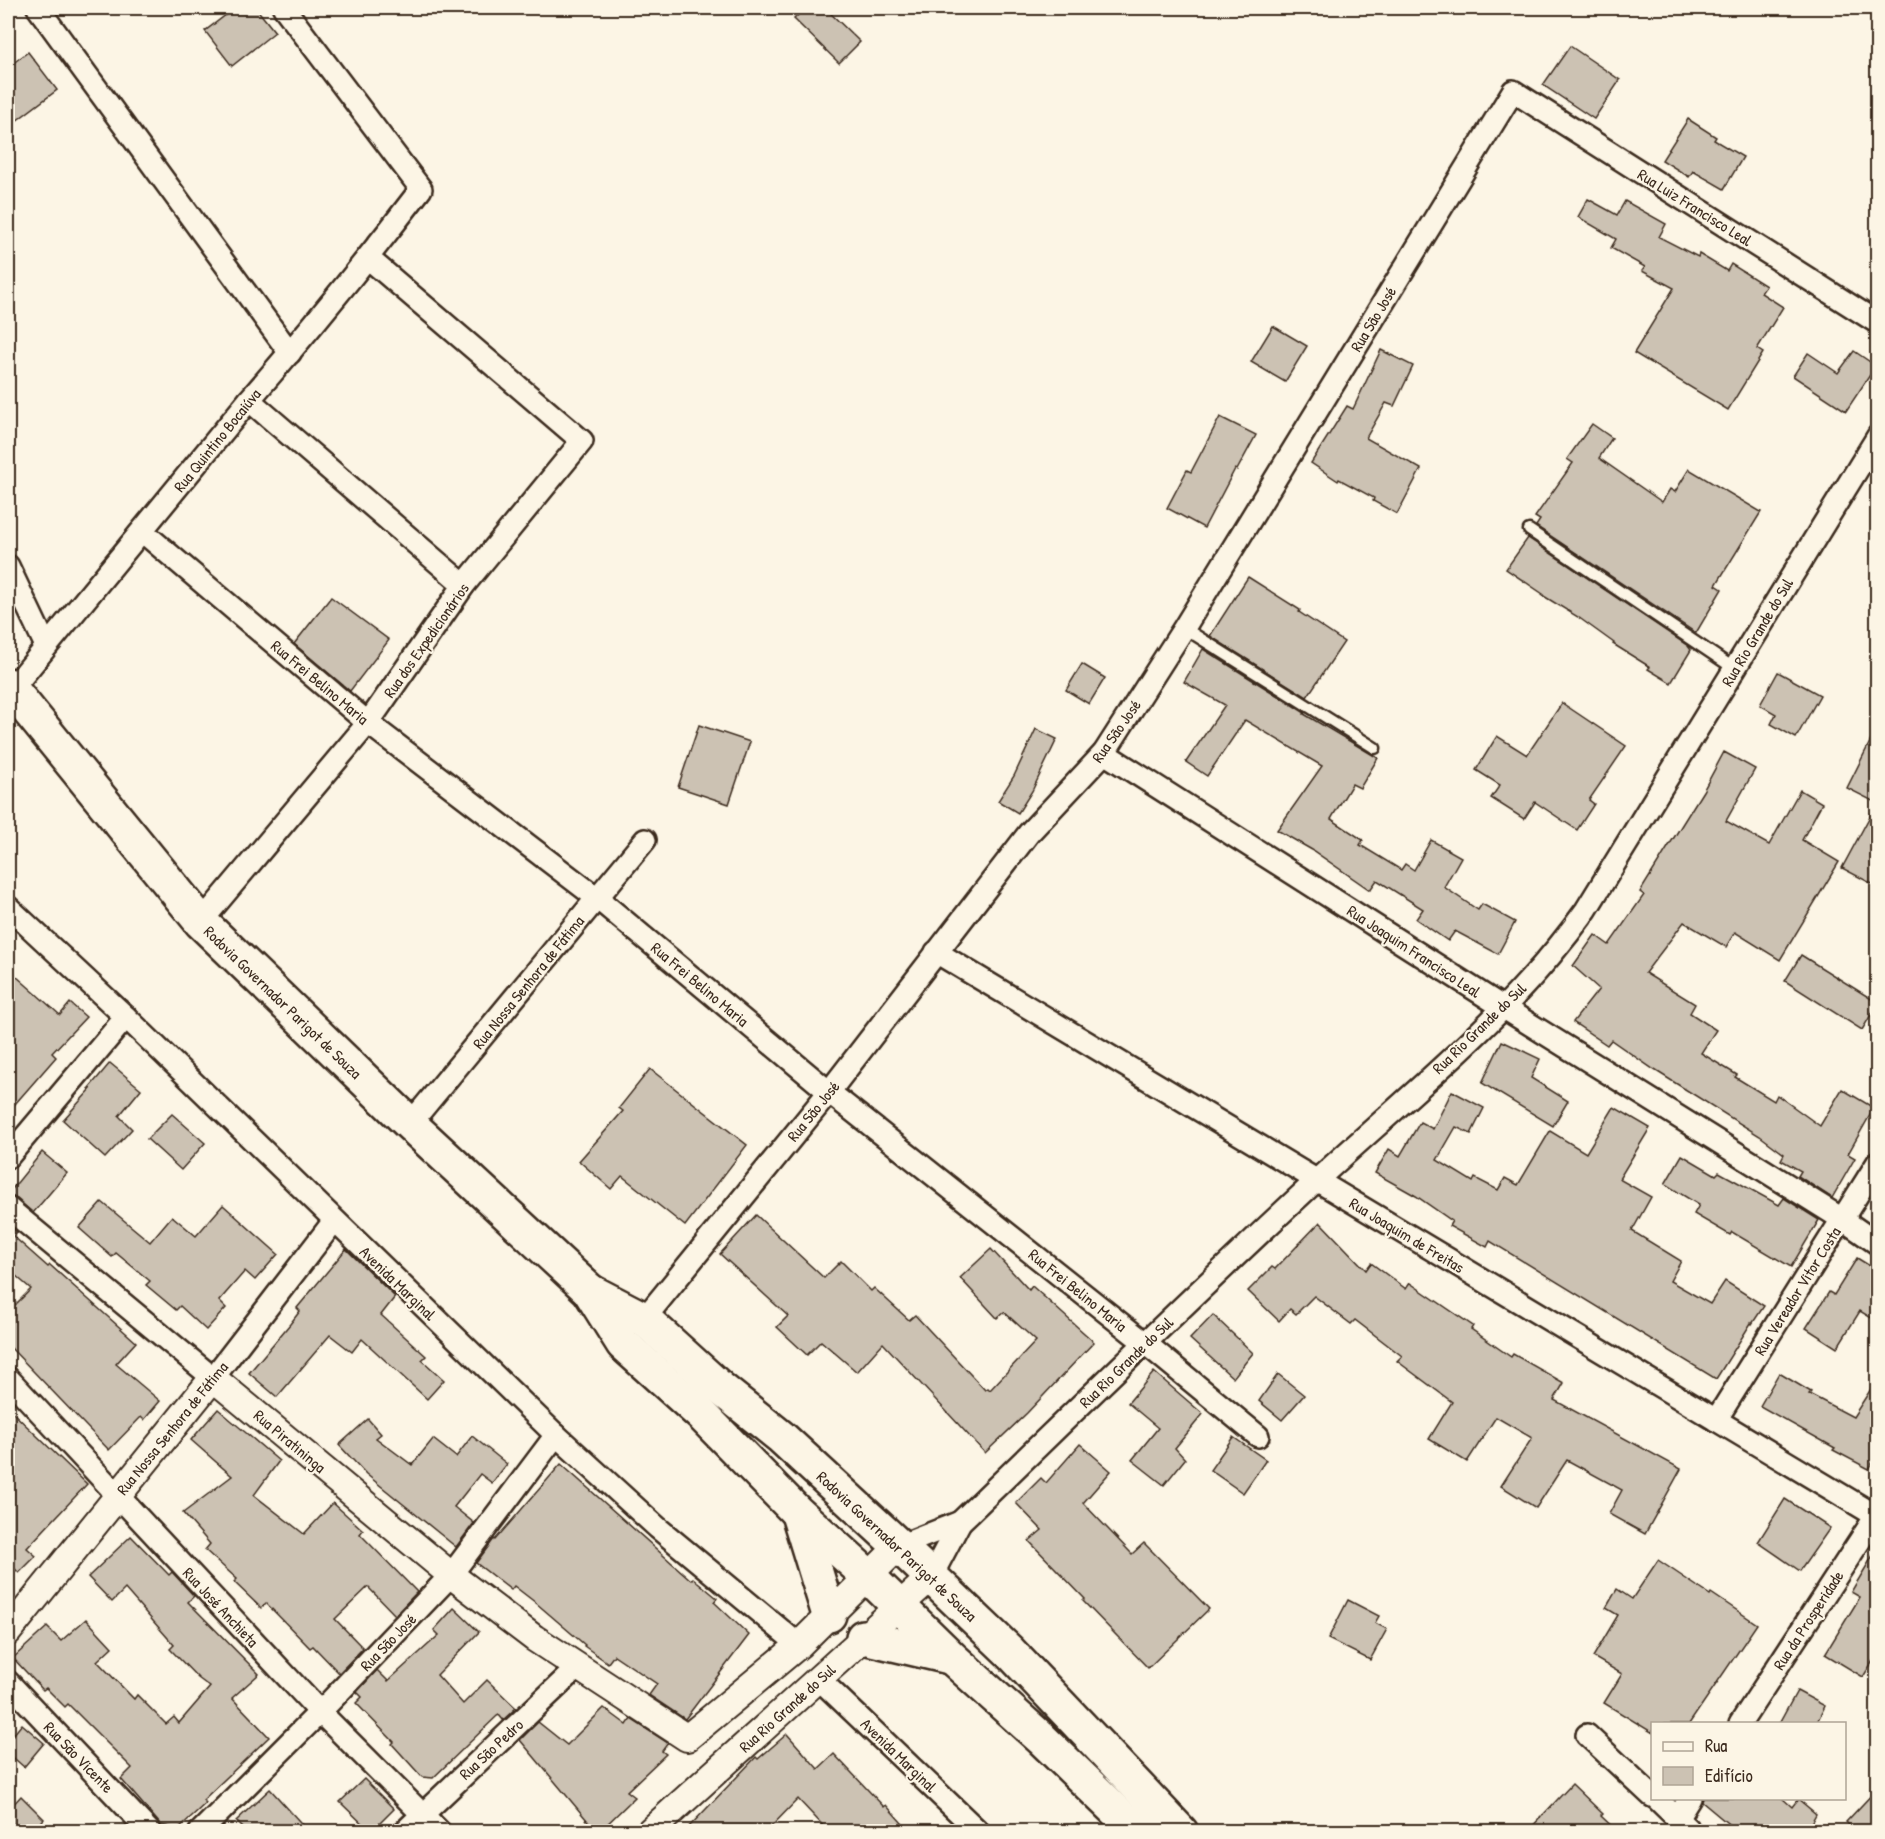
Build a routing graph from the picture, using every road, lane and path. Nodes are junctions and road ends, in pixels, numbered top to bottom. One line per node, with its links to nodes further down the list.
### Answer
1 (39, 8): 6 (street)
2 (284, 8): 4 (street, Rua Quintino Bocaiúva)
3 (1513, 91): 5 (street, Rua Luiz Francisco Leal); 13 (street, Rua São José)
4 (368, 258): 6 (street, Rua Quintino Bocaiúva); 12 (street, Rua dos Expedicionários)
5 (1878, 323)
6 (290, 353): 7 (street, Rua Quintino Bocaiúva)
7 (249, 400): 10 (street, Rua Quintino Bocaiúva); 12 (street)
8 (1878, 436): 15 (street, Rua Rio Grande do Sul)
9 (1529, 530): 15 (lane)
10 (143, 532): 14 (street, Rua Quintino Bocaiúva); 17 (street, Rua Frei Belino Maria)
11 (8, 566): 14 (street)
12 (464, 585): 17 (street, Rua dos Expedicionários)
13 (1184, 628): 18 (lane); 19 (street, Rua São José)
14 (46, 646): 16 (street, Rua Quintino Bocaiúva)
15 (1735, 669): 25 (street, Rua Rio Grande do Sul)
16 (9, 688): 23 (main road, Rodovia Governador Parigot de Souza)
17 (368, 723): 21 (street, Rua Frei Belino Maria); 23 (street, Rua dos Expedicionários)
18 (1375, 748)
19 (1104, 753): 24 (street, Rua São José); 25 (street, Rua Joaquim Francisco Leal)
20 (645, 840): 21 (street, Rua Nossa Senhora de Fátima)
21 (597, 898): 27 (street, Rua Frei Belino Maria); 28 (street, Rua Nossa Senhora de Fátima)
22 (8, 907): 26 (street, Avenida Marginal)
23 (201, 922): 28 (main road, Rodovia Governador Parigot de Souza)
24 (936, 952): 27 (street, Rua São José); 31 (street, Rua Joaquim de Freitas)
25 (1504, 1008): 31 (street, Rua Rio Grande do Sul); 33 (street, Rua Joaquim Francisco Leal)
26 (126, 1017): 29 (street); 34 (street, Avenida Marginal)
27 (829, 1092): 37 (street, Rua São José); 38 (street, Rua Frei Belino Maria)
28 (410, 1124): 36 (main road, Rodovia Governador Parigot de Souza)
29 (8, 1157)
30 (1878, 1162): 33 (street, Rua Vereador Vitor Costa)
31 (1316, 1181): 38 (street, Rua Rio Grande do Sul); 41 (street, Rua Joaquim de Freitas)
32 (8, 1208): 40 (street, Rua Piratininga)
33 (1842, 1219): 35 (street, Rua Joaquim Francisco Leal); 41 (street, Rua Vereador Vitor Costa)
34 (334, 1221): 40 (street, Rua Nossa Senhora de Fátima); 42 (street, Avenida Marginal)
35 (1878, 1244)
36 (589, 1290): 37 (main road, Rodovia Governador Parigot de Souza); 45 (main road, Rodovia Governador Parigot de Souza)
37 (644, 1319): 48 (main road, Rodovia Governador Parigot de Souza)
38 (1145, 1343): 43 (street, Rua Frei Belino Maria); 47 (street, Rua Rio Grande do Sul)
39 (8, 1378): 44 (street, Rua José Anchieta)
40 (213, 1378): 44 (street, Rua Nossa Senhora de Fátima); 49 (street, Rua Piratininga)
41 (1716, 1420): 46 (street, Rua Joaquim de Freitas)
42 (556, 1435): 49 (street, Rua São José); 56 (street, Avenida Marginal)
43 (1258, 1436)
44 (117, 1496): 54 (street, Rua Nossa Senhora de Fátima); 61 (street, Rua José Anchieta)
45 (797, 1512): 50 (main road, Rodovia Governador Parigot de Souza); 53 (main road)
46 (1877, 1517): 62 (street, Rua da Prosperidade)
47 (960, 1522): 48 (street, Rua Rio Grande do Sul); 51 (street, Rua Rio Grande do Sul)
48 (899, 1545): 50 (street); 51 (main road, Rodovia Governador Parigot de Souza)
49 (451, 1575): 58 (street, Rua Piratininga); 61 (street, Rua São José)
50 (868, 1576): 52 (main road, Rodovia Governador Parigot de Souza); 53 (street)
51 (931, 1577): 52 (street, Rua Rio Grande do Sul); 76 (main road, Rodovia Governador Parigot de Souza)
52 (899, 1607): 55 (street, Rua Rio Grande do Sul); 57 (main road, Rodovia Governador Parigot de Souza)
53 (829, 1615): 56 (street)
54 (8, 1632)
55 (863, 1638): 57 (main road); 59 (street, Rua Rio Grande do Sul)
56 (800, 1645): 58 (street, Rua Piratininga)
57 (952, 1658): 75 (main road, Rodovia Governador Parigot de Souza)
58 (578, 1667): 67 (street, Rua São Pedro)
59 (819, 1679): 69 (street, Avenida Marginal); 74 (street, Rua Rio Grande do Sul)
60 (8, 1682): 70 (street, Rua São Vicente)
61 (320, 1712): 67 (street, Rua José Anchieta); 71 (street, Rua São José)
62 (1741, 1722)
63 (1587, 1735): 64 (street)
64 (1651, 1794)
65 (1657, 1800): 68 (street)
66 (1690, 1800): 68 (street)
67 (422, 1813): 72 (street, Rua São Pedro); 73 (street, Rua José Anchieta)
68 (1684, 1825)
69 (979, 1831)
70 (150, 1832)
71 (200, 1832)
72 (404, 1832)
73 (440, 1832)
74 (649, 1832)
75 (1138, 1832)
76 (1181, 1832)

